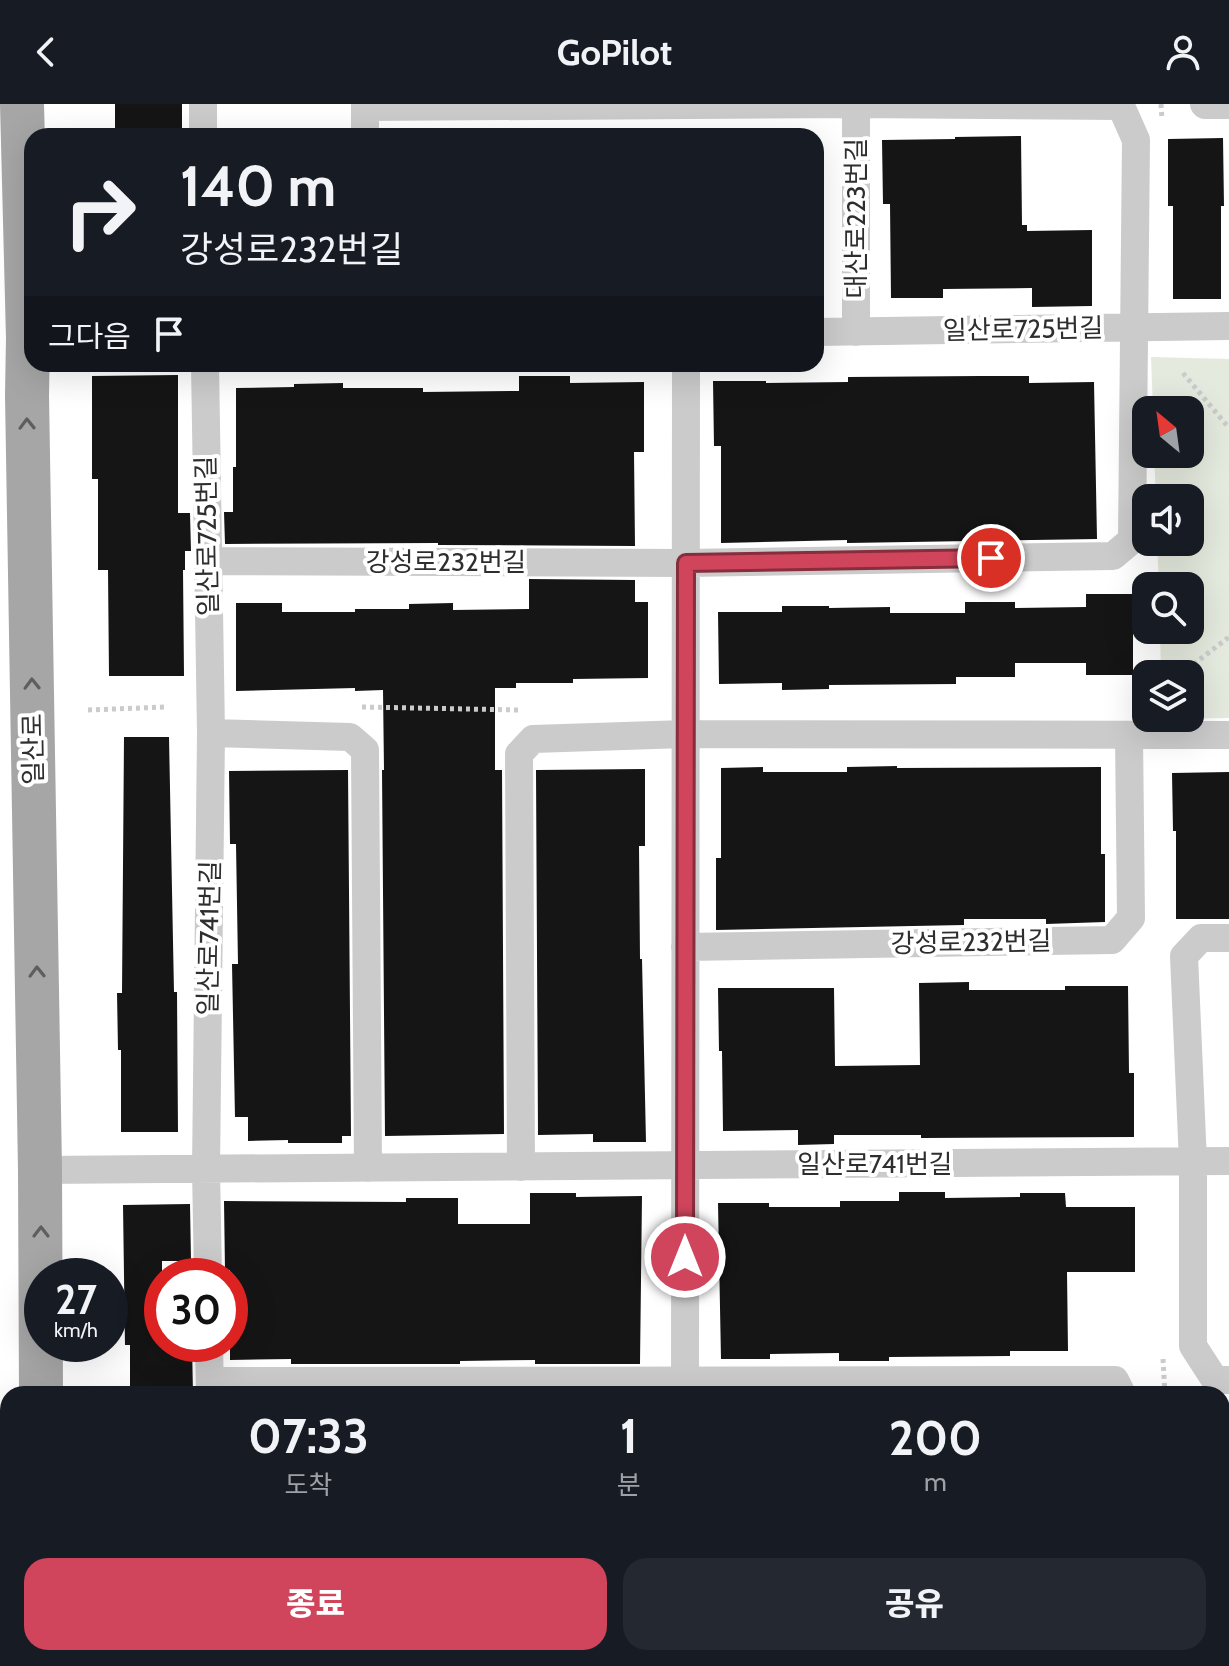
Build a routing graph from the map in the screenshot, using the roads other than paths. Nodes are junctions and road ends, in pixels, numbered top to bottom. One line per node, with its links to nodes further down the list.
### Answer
1 (22, 104): 7 (main road, 일산로)
2 (203, 104): 5 (street)
3 (856, 104): 4 (street); 9 (street, 강성로232번길); 11 (street, 대산로223번길)
4 (365, 106): 6 (street)
5 (203, 128)
6 (365, 128)
7 (24, 162)
8 (1229, 326): 9 (street, 일산로725번길)
9 (1134, 328): 11 (street, 일산로725번길); 16 (street, 강성로232번길)
10 (824, 332): 11 (street, 일산로725번길)
11 (856, 332)
12 (29, 372): 29 (main road, 일산로, one-way to 12)
13 (205, 372): 15 (street, 일산로725번길)
14 (686, 372): 16 (street)
15 (207, 561): 16 (street, 강성로232번길); 17 (street, 일산로725번길)
16 (686, 563): 18 (street)
17 (210, 720): 27 (street); 28 (street, 일산로741번길)
18 (685, 734): 19 (street); 22 (street); 26 (street)
19 (1129, 735): 20 (street); 22 (street, 강성로232번길)
20 (1229, 735)
21 (1215, 938): 24 (street)
22 (685, 947): 25 (street)
23 (1229, 1161): 24 (street, 일산로741번길)
24 (1193, 1162): 25 (street, 일산로741번길); 32 (street)
25 (685, 1165): 26 (street, 일산로741번길); 35 (street)
26 (521, 1167): 27 (street, 일산로741번길)
27 (368, 1168): 28 (street, 일산로741번길)
28 (206, 1169): 29 (street, 일산로741번길); 30 (street, 일산로741번길)
29 (40, 1170): 33 (main road, 일산로, one-way to 29)
30 (208, 1258)
31 (209, 1362): 34 (street)
32 (1222, 1380)
33 (41, 1386)
34 (210, 1386)
35 (685, 1386)

